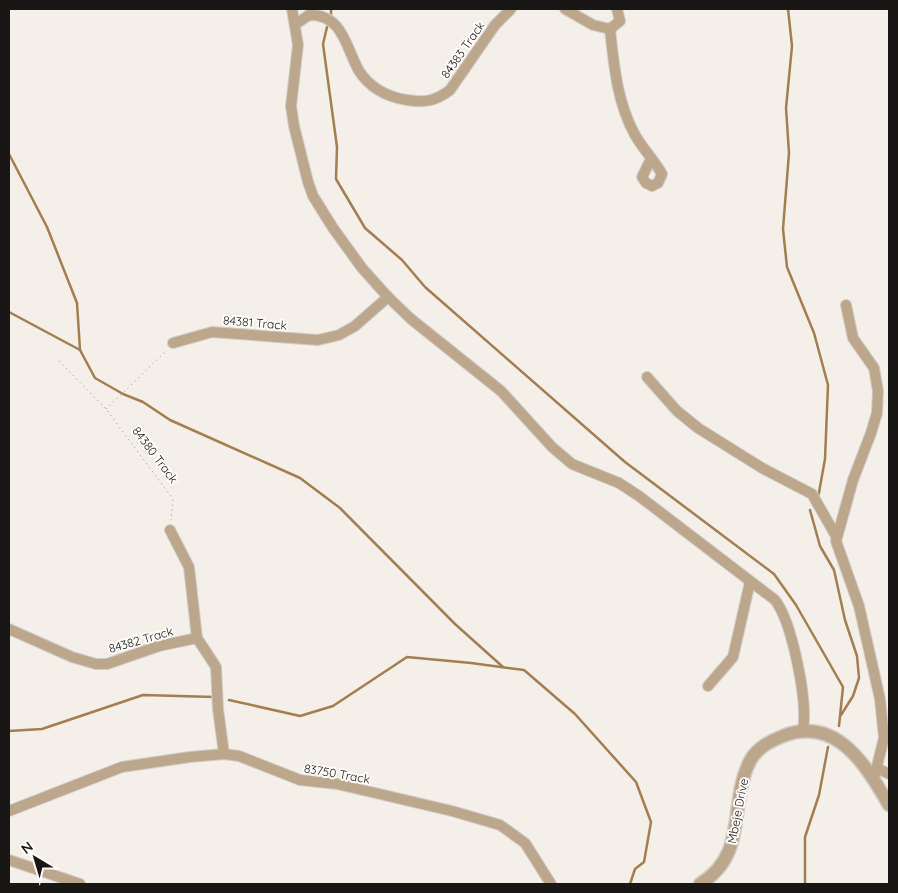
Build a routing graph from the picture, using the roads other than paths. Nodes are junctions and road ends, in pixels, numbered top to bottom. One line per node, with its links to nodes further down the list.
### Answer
1 (292, 9): 5 (street)
2 (511, 9): 5 (street, 84383 Track)
3 (565, 9): 6 (street)
4 (617, 9): 6 (street)
5 (296, 24): 8 (street)
6 (610, 29): 7 (street)
7 (651, 159)
8 (388, 297): 10 (street, 84381 Track); 14 (street)
9 (846, 305): 13 (street)
10 (173, 343)
11 (648, 377): 13 (street)
12 (170, 530): 16 (street)
13 (836, 536): 20 (street)
14 (750, 582): 17 (street); 18 (street)
15 (9, 628): 16 (street, 84382 Track)
16 (197, 638): 19 (street)
17 (708, 686)
18 (803, 729): 20 (street); 27 (street, Mbeje Drive)
19 (224, 754): 23 (street, 83750 Track); 26 (street, 83750 Track)
20 (875, 773): 21 (street); 22 (street)
21 (889, 774)
22 (889, 805)
23 (9, 811)
24 (9, 860): 25 (street)
25 (80, 884)
26 (551, 884)
27 (700, 884)

